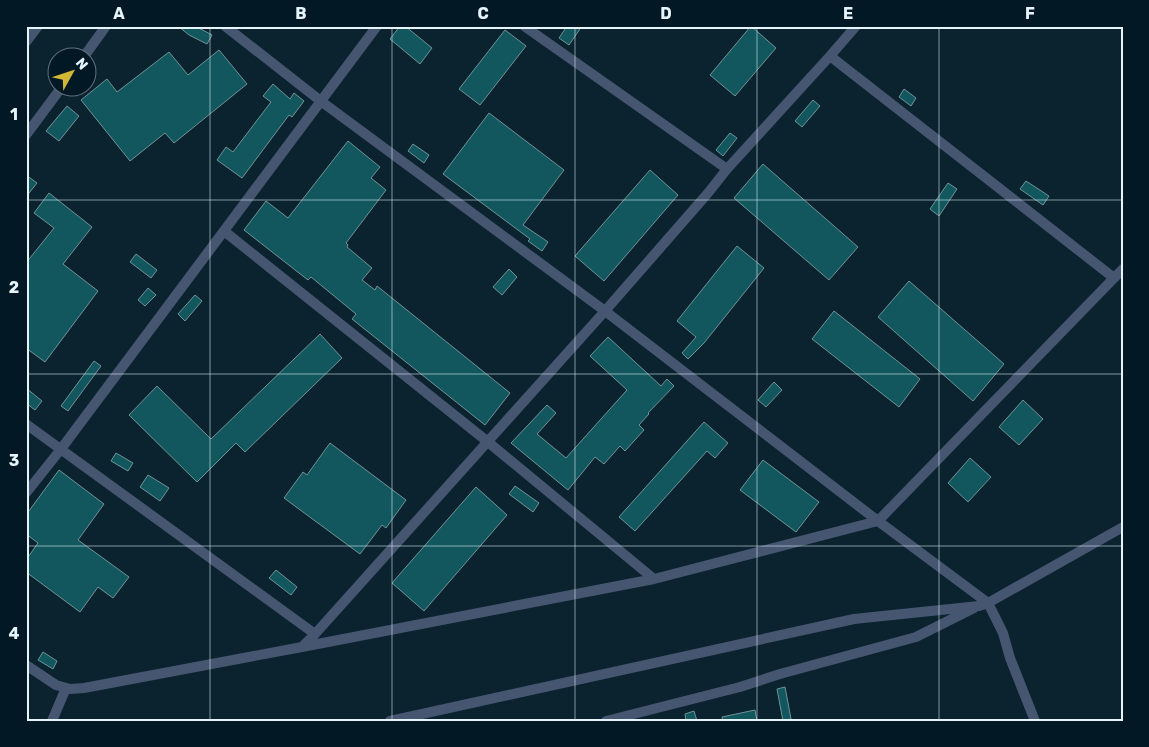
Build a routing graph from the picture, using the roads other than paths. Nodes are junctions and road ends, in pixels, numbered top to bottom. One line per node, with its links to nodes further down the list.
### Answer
1 (38, 26): 7 (street)
2 (106, 26): 8 (street)
3 (225, 26): 11 (street)
4 (377, 26): 11 (street)
5 (524, 26): 13 (street)
6 (856, 26): 9 (street)
7 (26, 42)
8 (90, 48)
9 (830, 56): 13 (street); 16 (street)
10 (54, 98): 12 (street)
11 (322, 102): 14 (street); 17 (street)
12 (26, 135)
13 (727, 169): 17 (street)
14 (224, 231): 19 (street); 20 (street)
15 (1123, 269): 16 (street)
16 (1114, 278): 22 (street)
17 (605, 311): 19 (street); 22 (street)
18 (26, 424): 20 (street)
19 (488, 442): 24 (street); 26 (street)
20 (61, 449): 21 (street); 26 (street)
21 (26, 493)
22 (878, 521): 24 (street); 25 (street)
23 (1123, 526): 25 (street)
24 (654, 579): 27 (street)
25 (983, 604): 31 (street); 32 (street); 33 (street)
26 (315, 634): 27 (street)
27 (302, 647): 29 (street)
28 (26, 664): 29 (street)
29 (66, 688): 30 (street)
30 (52, 721)
31 (390, 721)
32 (606, 721)
33 (1034, 721)

